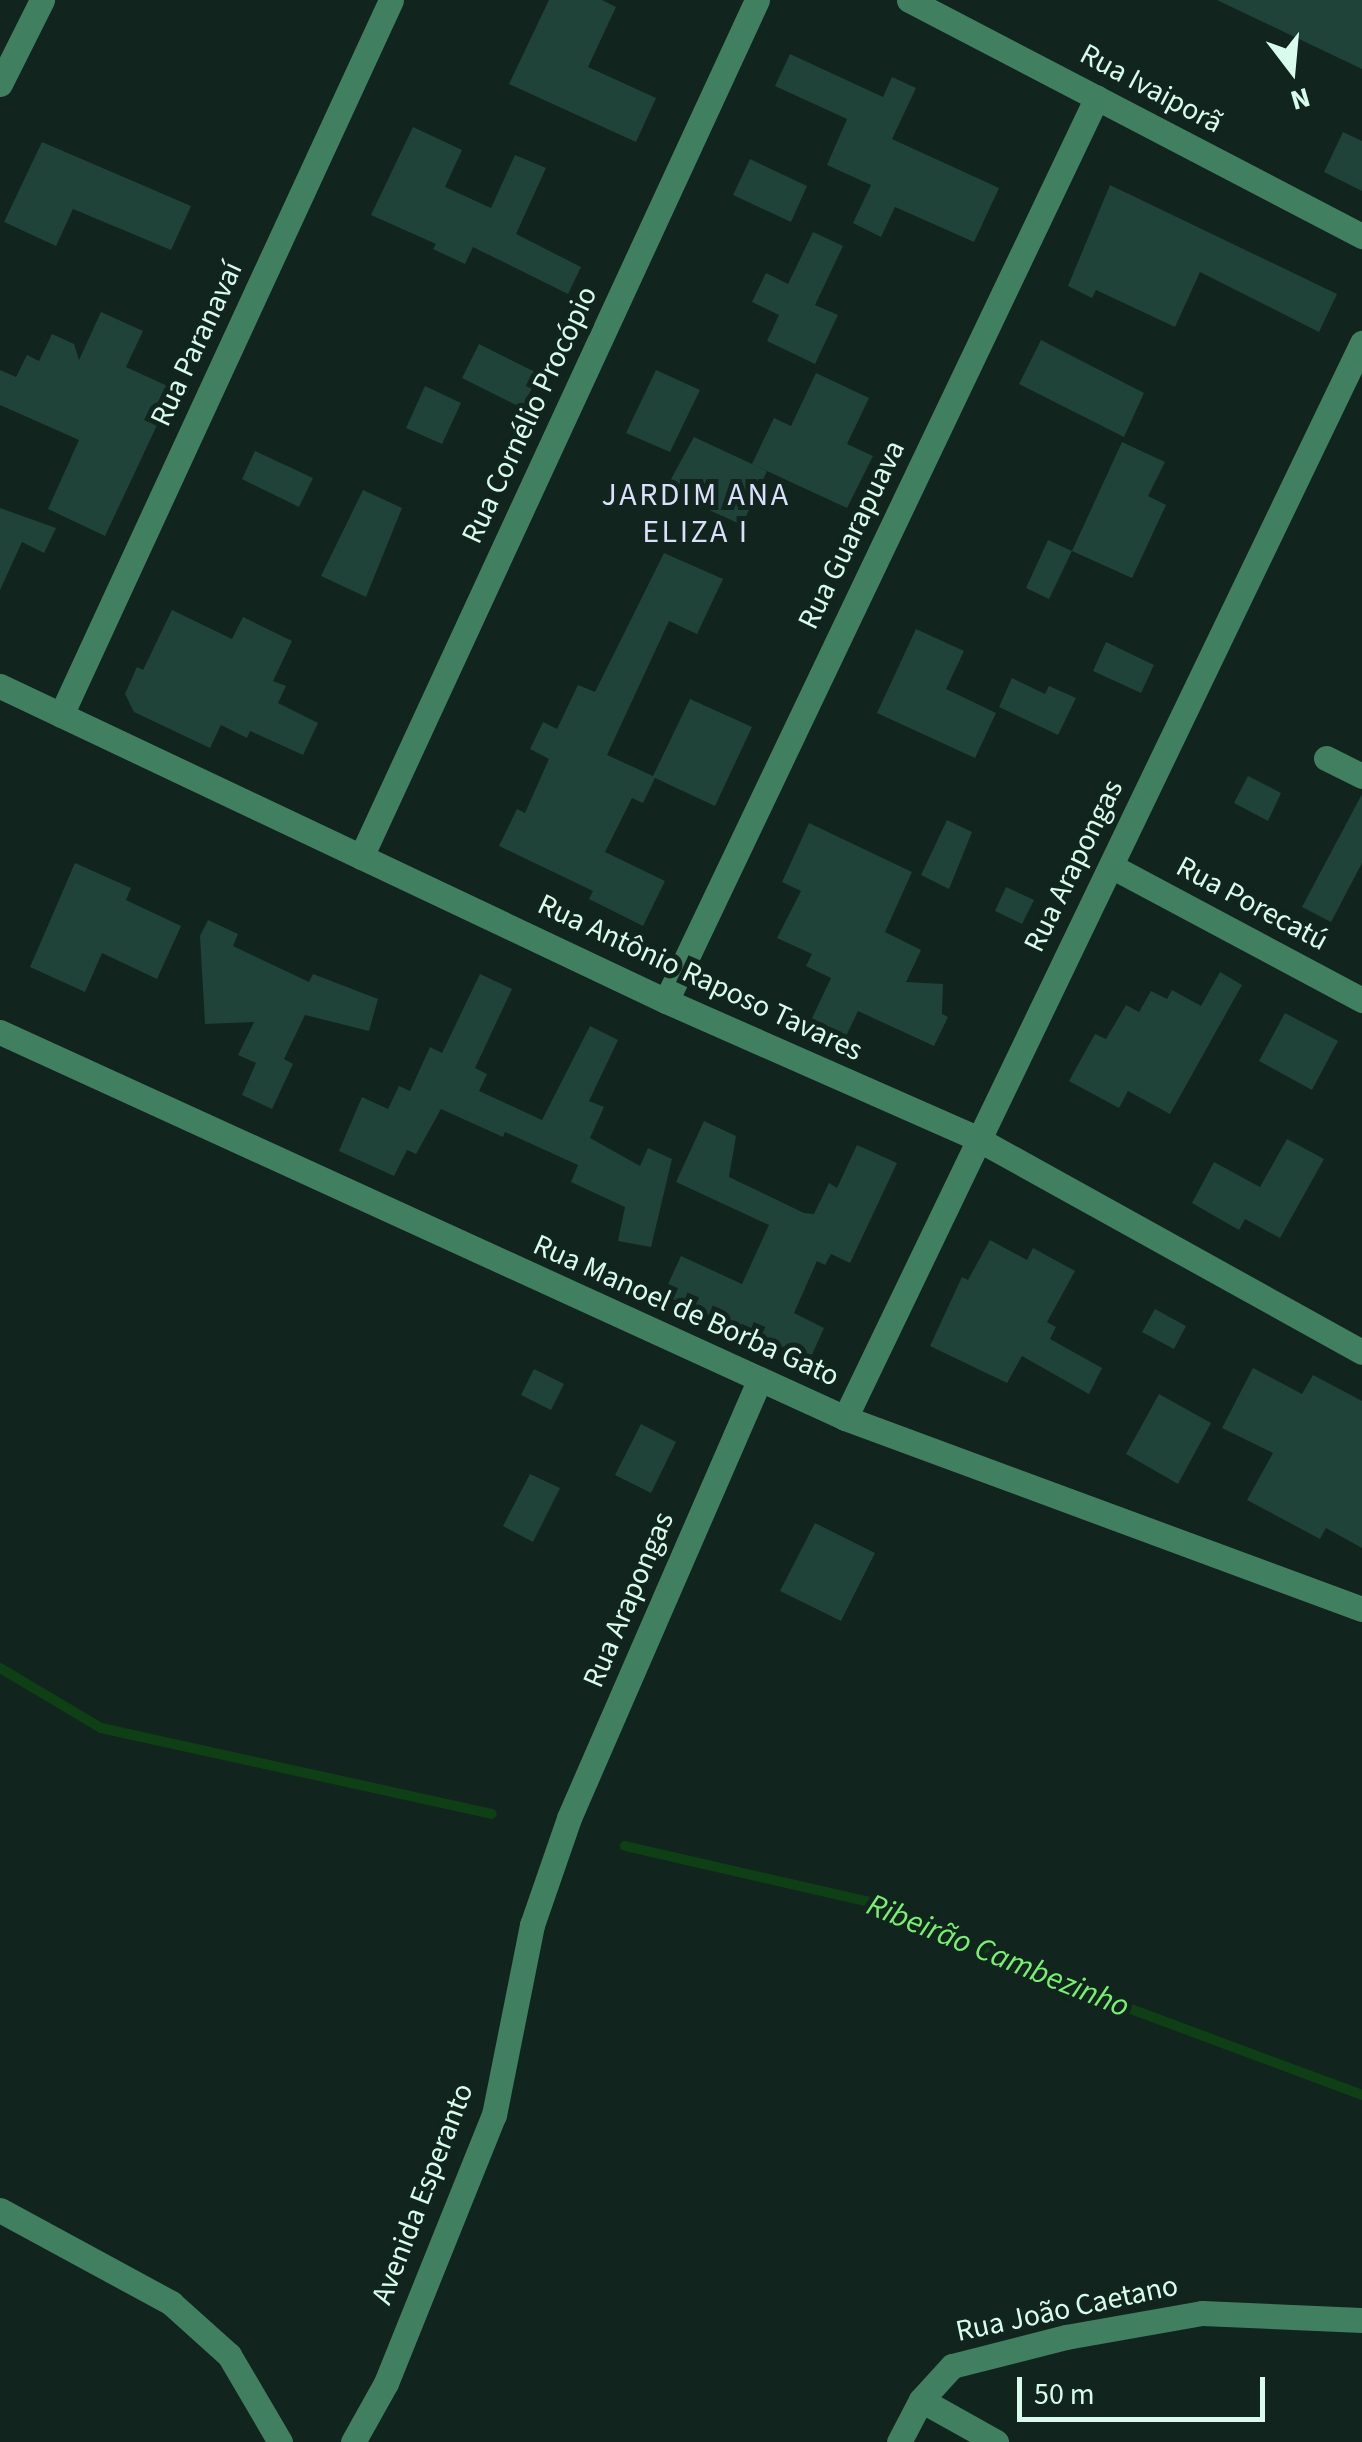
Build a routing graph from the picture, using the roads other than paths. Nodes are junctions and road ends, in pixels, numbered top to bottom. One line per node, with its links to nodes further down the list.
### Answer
1 (42, 0): 5 (street)
2 (391, 0): 11 (street, Rua Paranavaí)
3 (758, 0): 14 (street, Rua Cornélio Procópio)
4 (909, 0): 6 (street, Rua Ivaiporã)
5 (0, 84)
6 (1098, 97): 7 (street, Rua Ivaiporã); 16 (street, Rua Guarapuava)
7 (1362, 236)
8 (1362, 343): 9 (street, Rua Arapongas)
9 (1354, 383): 15 (street, Rua Arapongas)
10 (0, 686): 11 (street, Rua Antônio Raposo Tavares)
11 (62, 715): 14 (street, Rua Antônio Raposo Tavares)
12 (1326, 758): 13 (street)
13 (1362, 776)
14 (361, 856): 16 (street, Rua Antônio Raposo Tavares)
15 (1111, 866): 17 (street, Rua Porecatú); 19 (street, Rua Arapongas)
16 (666, 1000): 19 (street, Rua Antônio Raposo Tavares)
17 (1362, 1000)
18 (0, 1032): 21 (street, Rua Manoel de Borba Gato)
19 (976, 1138): 20 (street, Rua Antônio Raposo Tavares); 22 (street, Rua Arapongas)
20 (1362, 1352)
21 (759, 1381): 22 (street, Rua Manoel de Borba Gato); 24 (street, Rua Arapongas)
22 (845, 1418): 23 (street, Rua Manoel de Borba Gato)
23 (1362, 1610)
24 (560, 1845): 29 (street, Avenida Esperanto)
25 (0, 2210): 28 (street)
26 (1362, 2320): 27 (street, Rua João Caetano)
27 (921, 2400): 30 (street, Rua João Caetano); 31 (street)
28 (280, 2442)
29 (353, 2442)
30 (899, 2442)
31 (996, 2442)

